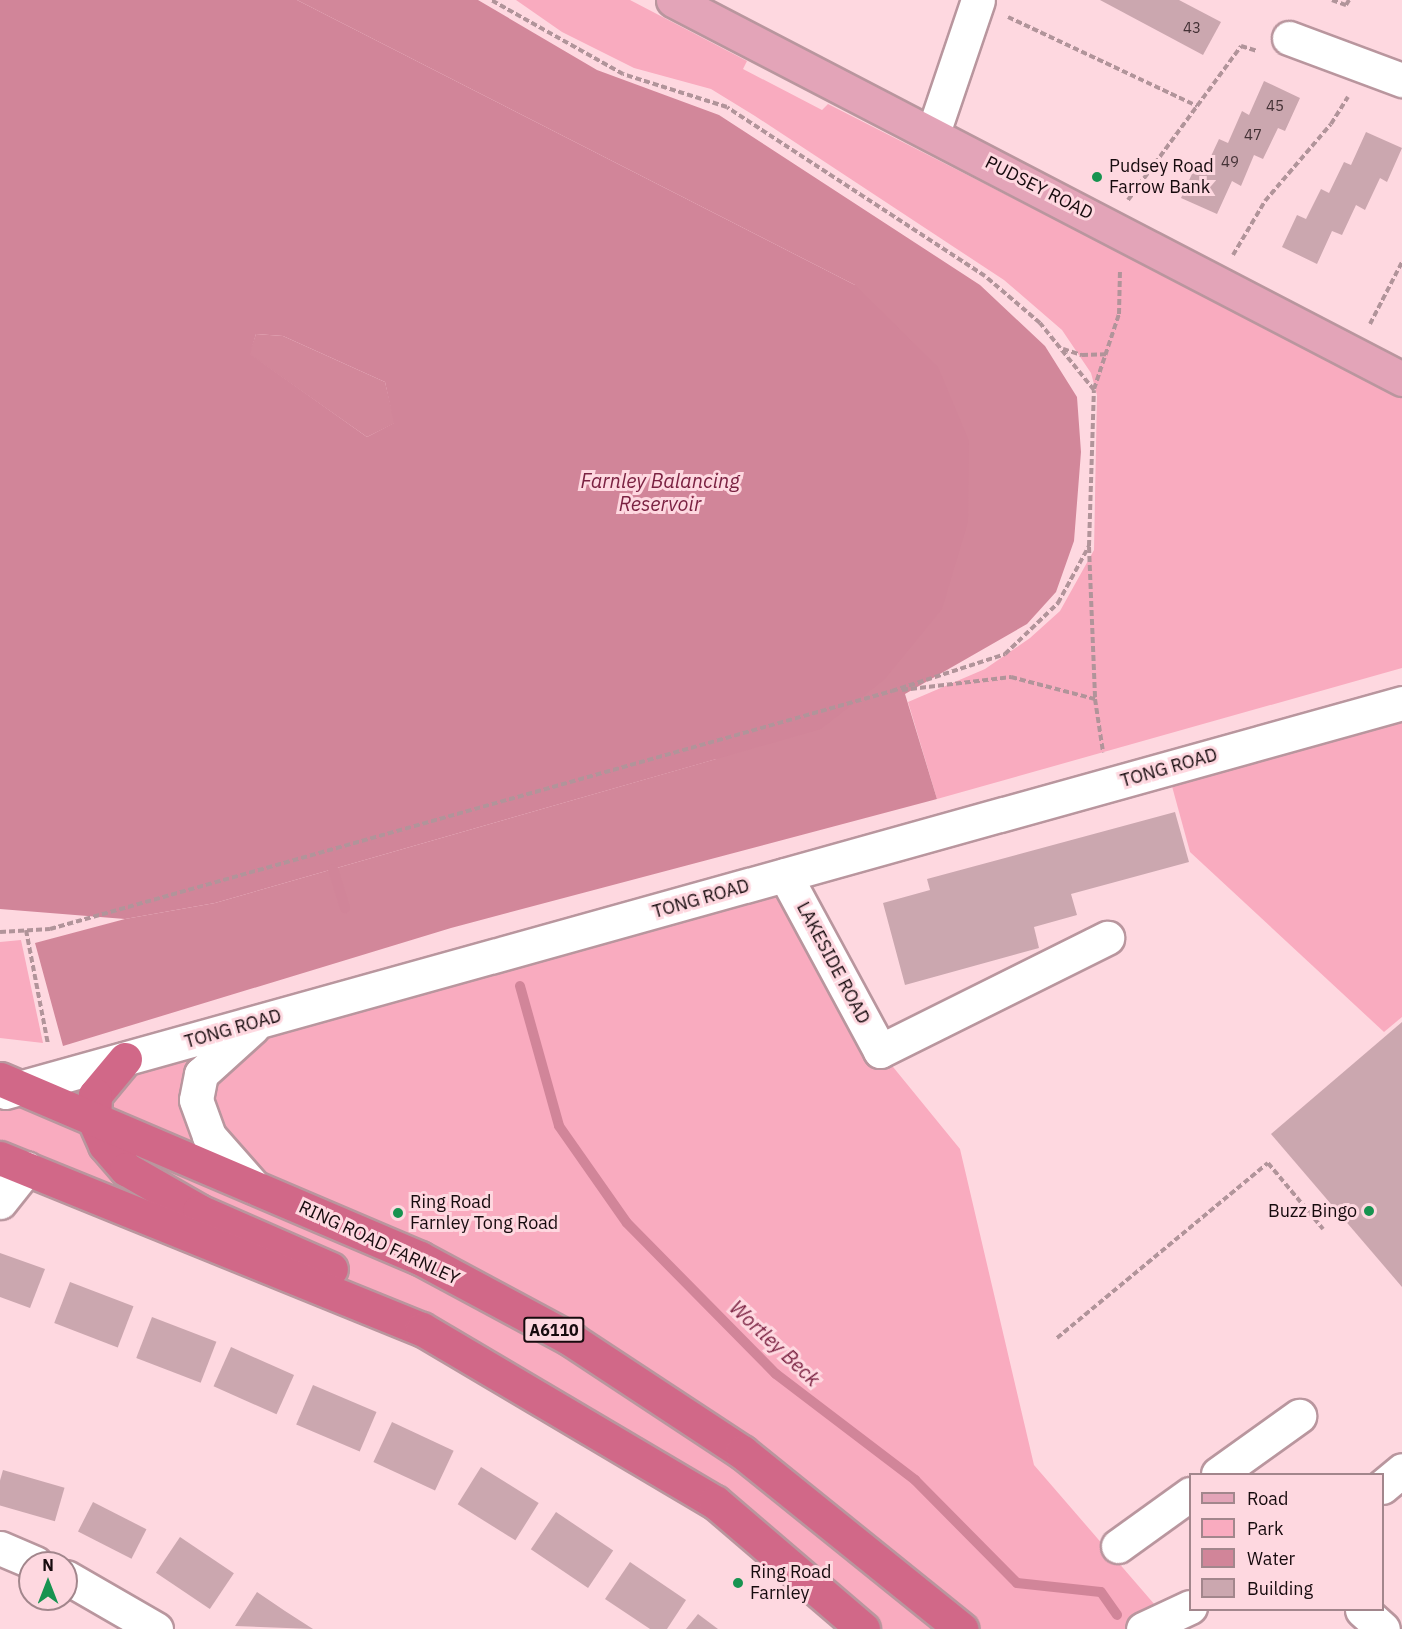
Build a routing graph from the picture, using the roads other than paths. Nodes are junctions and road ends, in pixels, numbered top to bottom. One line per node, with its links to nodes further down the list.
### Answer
1 (673, 0): 5 (main road, PUDSEY ROAD)
2 (978, 1): 5 (street)
3 (1289, 38): 4 (street)
4 (1402, 80)
5 (933, 133): 6 (main road, PUDSEY ROAD)
6 (1402, 379)
7 (1402, 703): 8 (street, TONG ROAD)
8 (785, 875): 9 (street, LAKESIDE ROAD); 10 (street, TONG ROAD)
9 (1107, 938)
10 (259, 1022): 11 (street, TONG ROAD); 15 (street)
11 (125, 1059): 12 (street, TONG ROAD); 13 (highway)
12 (7, 1087): 13 (highway, RING ROAD FARNLEY / A6110)
13 (94, 1120): 15 (highway, RING ROAD FARNLEY / A6110); 17 (highway)
14 (14, 1163): 16 (street); 17 (highway)
15 (254, 1187): 31 (highway, RING ROAD FARNLEY / A6110)
16 (0, 1202)
17 (422, 1329): 30 (highway)
18 (1299, 1416): 20 (street)
19 (1402, 1470): 21 (street)
20 (1219, 1473)
21 (1384, 1486)
22 (1189, 1495): 23 (street)
23 (1118, 1546)
24 (0, 1548): 25 (street)
25 (18, 1556)
26 (78, 1584): 29 (street)
27 (1189, 1608): 32 (street)
28 (1363, 1611): 33 (street)
29 (156, 1629)
30 (863, 1629)
31 (961, 1629)
32 (1143, 1629)
33 (1383, 1629)

